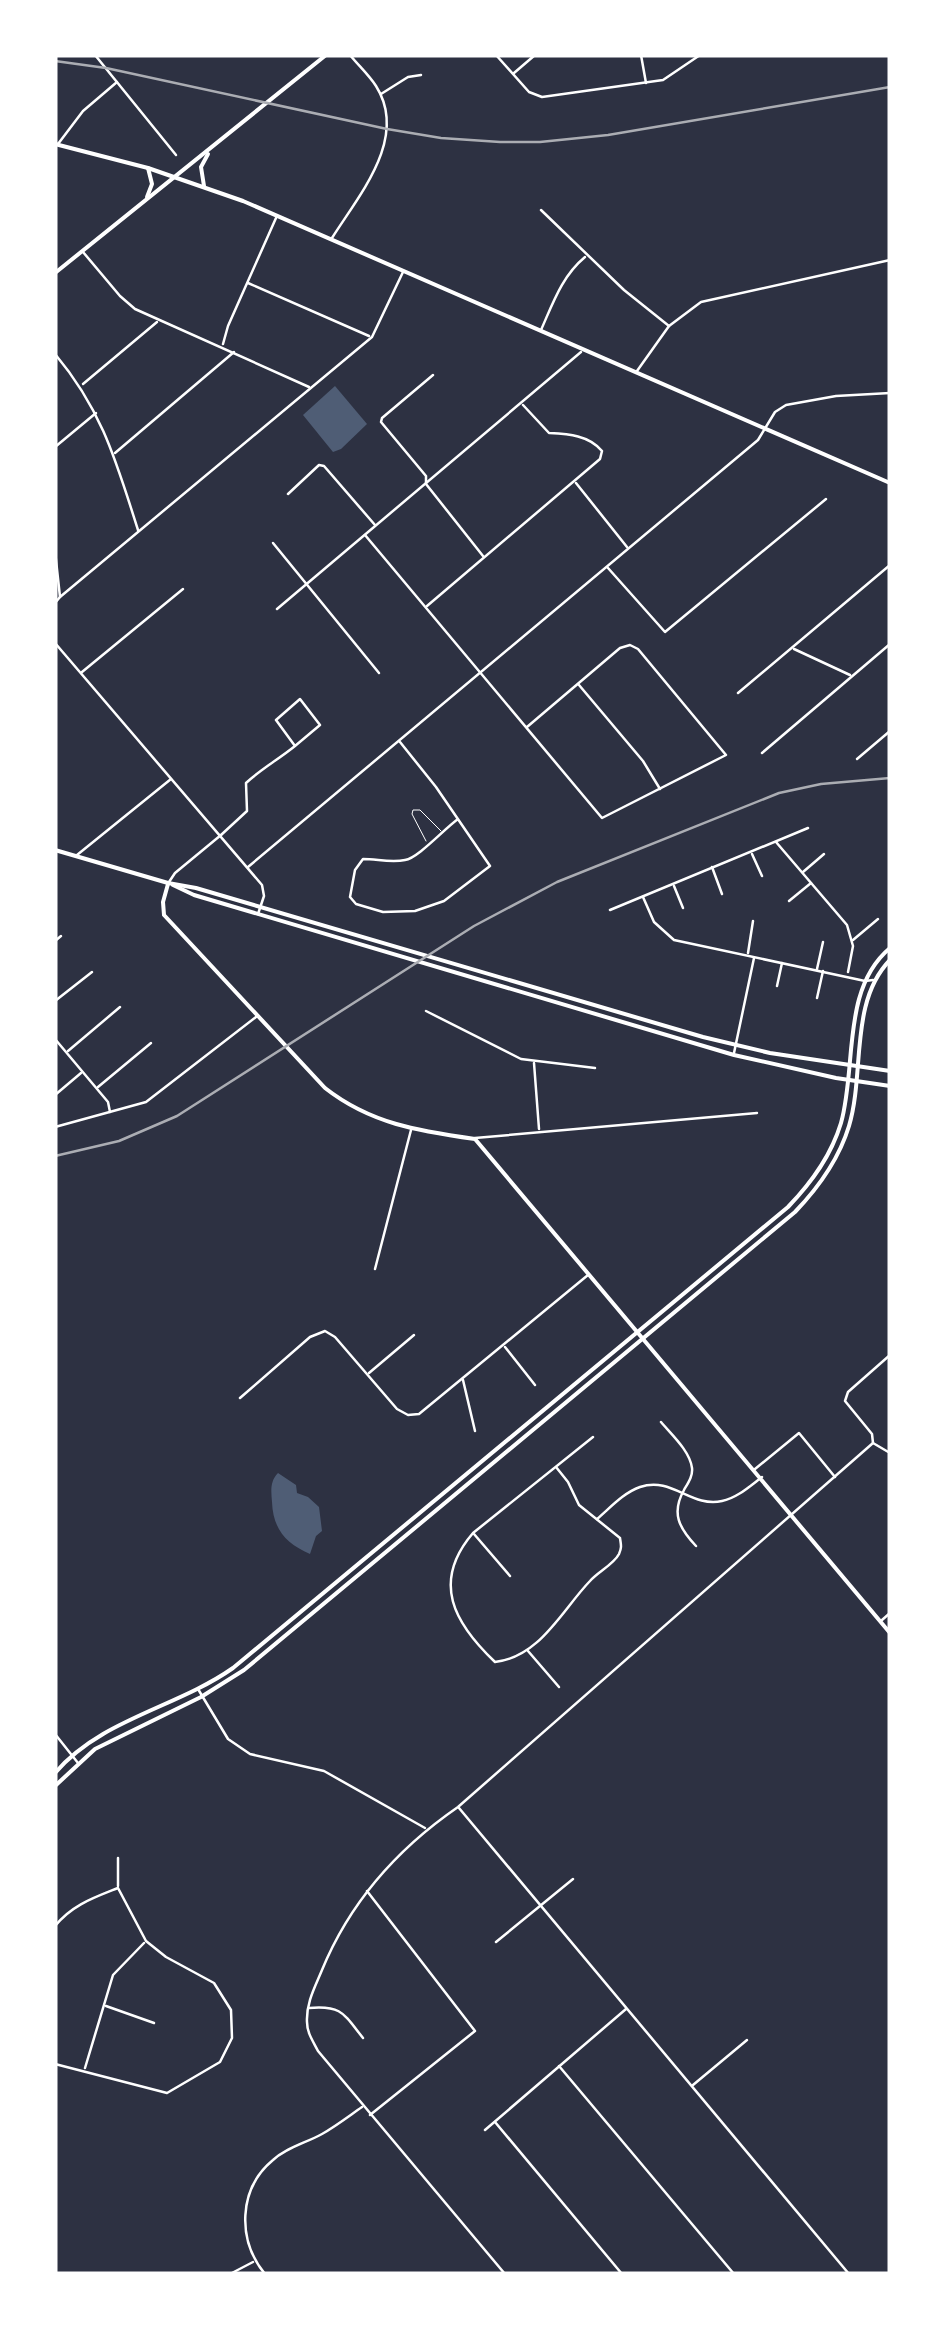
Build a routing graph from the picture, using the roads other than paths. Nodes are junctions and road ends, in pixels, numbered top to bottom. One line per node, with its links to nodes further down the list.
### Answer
1 (95, 55): 10 (street)
2 (326, 55): 14 (main road)
3 (350, 55): 12 (street)
4 (496, 55): 9 (street)
5 (535, 55): 9 (street)
6 (641, 55): 11 (street)
7 (700, 55): 11 (street)
8 (422, 74): 12 (street)
9 (512, 74): 11 (street)
10 (117, 82): 13 (street); 15 (street)
11 (646, 82)
12 (380, 94): 22 (street)
13 (56, 145): 16 (main road)
14 (212, 149): 17 (main road); 18 (main road)
15 (176, 156)
16 (148, 168): 17 (main road); 19 (main road)
17 (175, 178): 18 (main road); 19 (main road)
18 (204, 186): 21 (main road)
19 (144, 202): 23 (main road)
20 (542, 210): 24 (street)
21 (277, 217): 22 (main road); 28 (street)
22 (330, 240): 26 (main road)
23 (82, 251): 27 (main road); 29 (street)
24 (588, 255): 30 (street); 31 (street)
25 (890, 260): 30 (street)
26 (403, 272): 31 (main road); 32 (street)
27 (55, 273)
28 (247, 282): 32 (street); 33 (street)
29 (160, 320): 33 (street); 39 (street)
30 (669, 326): 37 (street)
31 (541, 332): 34 (main road)
32 (372, 338): 40 (street)
33 (223, 346): 35 (street)
34 (583, 350): 37 (main road); 42 (street)
35 (235, 351): 40 (street); 46 (street)
36 (55, 354): 39 (street)
37 (636, 372): 44 (main road)
38 (434, 375): 49 (street)
39 (82, 385): 43 (street)
40 (310, 387): 53 (street)
41 (890, 393): 44 (street)
42 (522, 404): 47 (street); 49 (street)
43 (97, 412): 45 (street); 46 (street)
44 (766, 427): 48 (main road); 56 (street)
45 (55, 447)
46 (114, 454): 53 (street)
47 (575, 482): 56 (street); 58 (street)
48 (890, 483)
49 (426, 484): 52 (street); 58 (street)
50 (288, 494): 52 (street)
51 (826, 499): 60 (street)
52 (376, 526): 54 (street)
53 (138, 530): 63 (street)
54 (366, 535): 61 (street); 65 (street)
55 (273, 543): 61 (street)
56 (628, 549): 60 (street)
57 (55, 551): 63 (street)
58 (484, 557): 65 (street)
59 (890, 565): 69 (street)
60 (608, 567): 70 (street)
61 (305, 585): 66 (street); 72 (street)
62 (183, 589): 71 (street)
63 (60, 597): 64 (street)
64 (55, 603)
65 (426, 606): 70 (street)
66 (277, 608)
67 (55, 643): 71 (street)
68 (890, 644): 73 (street)
69 (792, 648): 73 (street); 75 (street)
70 (482, 672): 76 (street); 78 (street)
71 (80, 673): 82 (street)
72 (379, 673)
73 (852, 676): 80 (street)
74 (578, 684): 76 (street); 83 (street); 83 (street)
75 (738, 692)
76 (527, 727): 83 (street)
77 (890, 731): 81 (street)
78 (399, 741): 84 (street); 95 (street)
79 (295, 746): 79 (street); 87 (street)
80 (762, 752)
81 (857, 759)
82 (171, 778): 87 (street); 93 (street)
83 (660, 789)
84 (458, 819): 86 (street); 89 (street)
85 (808, 828): 88 (street)
86 (441, 831): 89 (street); 89 (lane)
87 (221, 835): 95 (street); 98 (street)
88 (775, 841): 91 (street); 96 (street)
89 (428, 844)
90 (55, 850): 93 (main road)
91 (751, 851): 94 (street); 97 (street)
92 (824, 854): 96 (street)
93 (76, 856): 98 (main road)
94 (712, 867): 100 (street); 101 (street)
95 (248, 868): 104 (street)
96 (802, 873): 99 (street)
97 (762, 876)
98 (168, 883): 104 (main road); 107 (main road); 130 (main road)
99 (811, 883): 103 (street); 111 (street)
100 (673, 884): 102 (street); 105 (street)
101 (722, 894)
102 (643, 897): 106 (street); 115 (street)
103 (790, 902)
104 (260, 906): 107 (street); 133 (main road)
105 (683, 908)
106 (610, 910)
107 (258, 914): 135 (main road)
108 (878, 919): 111 (street)
109 (753, 921): 115 (street)
110 (61, 936): 112 (street)
111 (852, 940): 122 (street)
112 (55, 941)
113 (822, 942): 119 (street)
114 (890, 948): 124 (main road)
115 (748, 954): 116 (street)
116 (754, 956): 118 (street); 133 (street)
117 (890, 960): 123 (main road)
118 (782, 962): 119 (street); 125 (street)
119 (817, 970): 120 (street)
120 (823, 970): 122 (street); 126 (street)
121 (92, 972): 127 (street)
122 (848, 975): 124 (street)
123 (875, 980): 124 (street); 139 (main road)
124 (864, 981): 137 (main road)
125 (777, 986)
126 (817, 998)
127 (55, 1001)
128 (120, 1007): 134 (street)
129 (426, 1011): 136 (street)
130 (258, 1016): 148 (street); 150 (main road)
131 (55, 1038): 134 (street)
132 (151, 1042): 145 (street)
133 (736, 1045): 135 (street); 137 (main road)
134 (67, 1052): 141 (street)
135 (734, 1055): 142 (main road)
136 (534, 1062): 138 (street); 151 (street)
137 (850, 1067): 139 (main road); 142 (main road)
138 (595, 1068)
139 (858, 1068): 140 (main road); 143 (main road)
140 (890, 1071)
141 (82, 1072): 145 (street); 146 (street)
142 (848, 1081): 143 (main road); 155 (main road)
143 (857, 1082): 144 (main road); 157 (main road)
144 (890, 1086)
145 (97, 1088): 148 (street)
146 (55, 1095)
147 (758, 1113): 151 (street)
148 (110, 1114): 149 (street)
149 (55, 1127)
150 (411, 1130): 152 (main road); 153 (street)
151 (539, 1131): 152 (street)
152 (474, 1138): 154 (main road)
153 (375, 1268)
154 (589, 1274): 155 (main road); 158 (street)
155 (639, 1332): 157 (main road); 184 (main road)
156 (414, 1335): 160 (street)
157 (645, 1338): 170 (main road); 185 (main road)
158 (503, 1345): 161 (street); 162 (street)
159 (890, 1355): 167 (street)
160 (367, 1374): 161 (street); 163 (street)
161 (462, 1378): 165 (street)
162 (535, 1385)
163 (240, 1398)
164 (661, 1422): 173 (street)
165 (475, 1432)
166 (593, 1436): 169 (street)
167 (873, 1444): 168 (street); 171 (street)
168 (890, 1453)
169 (556, 1467): 175 (street); 176 (street)
170 (755, 1469): 171 (street); 172 (main road)
171 (835, 1477): 174 (street)
172 (762, 1478): 173 (street); 174 (main road)
173 (682, 1492): 175 (street); 177 (street)
174 (794, 1516): 180 (main road); 191 (street)
175 (597, 1520): 182 (street)
176 (473, 1533): 178 (street); 182 (street)
177 (696, 1546)
178 (510, 1576)
179 (890, 1613): 180 (street)
180 (881, 1621): 181 (main road)
181 (890, 1633)
182 (528, 1650): 183 (street)
183 (559, 1686)
184 (198, 1689): 185 (street); 187 (main road)
185 (201, 1697): 188 (main road); 192 (street)
186 (55, 1734): 187 (street)
187 (72, 1755): 188 (street); 189 (main road)
188 (78, 1762): 190 (main road)
189 (55, 1773)
190 (55, 1786)
191 (458, 1807): 192 (street); 197 (street)
192 (426, 1829): 196 (street)
193 (118, 1858): 195 (street)
194 (573, 1879): 197 (street)
195 (118, 1888): 198 (street); 199 (street)
196 (366, 1890): 202 (street); 212 (street)
197 (541, 1904): 200 (street); 203 (street)
198 (55, 1926)
199 (146, 1941): 201 (street); 209 (street)
200 (496, 1942)
201 (104, 2006): 204 (street); 209 (street)
202 (308, 2008): 205 (street); 211 (street)
203 (627, 2008): 208 (street); 210 (street)
204 (154, 2023)
205 (362, 2038)
206 (747, 2040): 210 (street)
207 (55, 2064): 209 (street)
208 (559, 2066): 213 (street); 220 (street)
209 (84, 2069)
210 (691, 2086): 221 (street)
211 (363, 2106): 212 (street); 215 (street)
212 (370, 2115): 218 (street)
213 (495, 2122): 214 (street); 219 (street)
214 (485, 2130)
215 (255, 2261): 216 (street); 217 (street)
216 (230, 2274)
217 (264, 2274)
218 (505, 2274)
219 (622, 2274)
220 (734, 2274)
221 (849, 2274)

